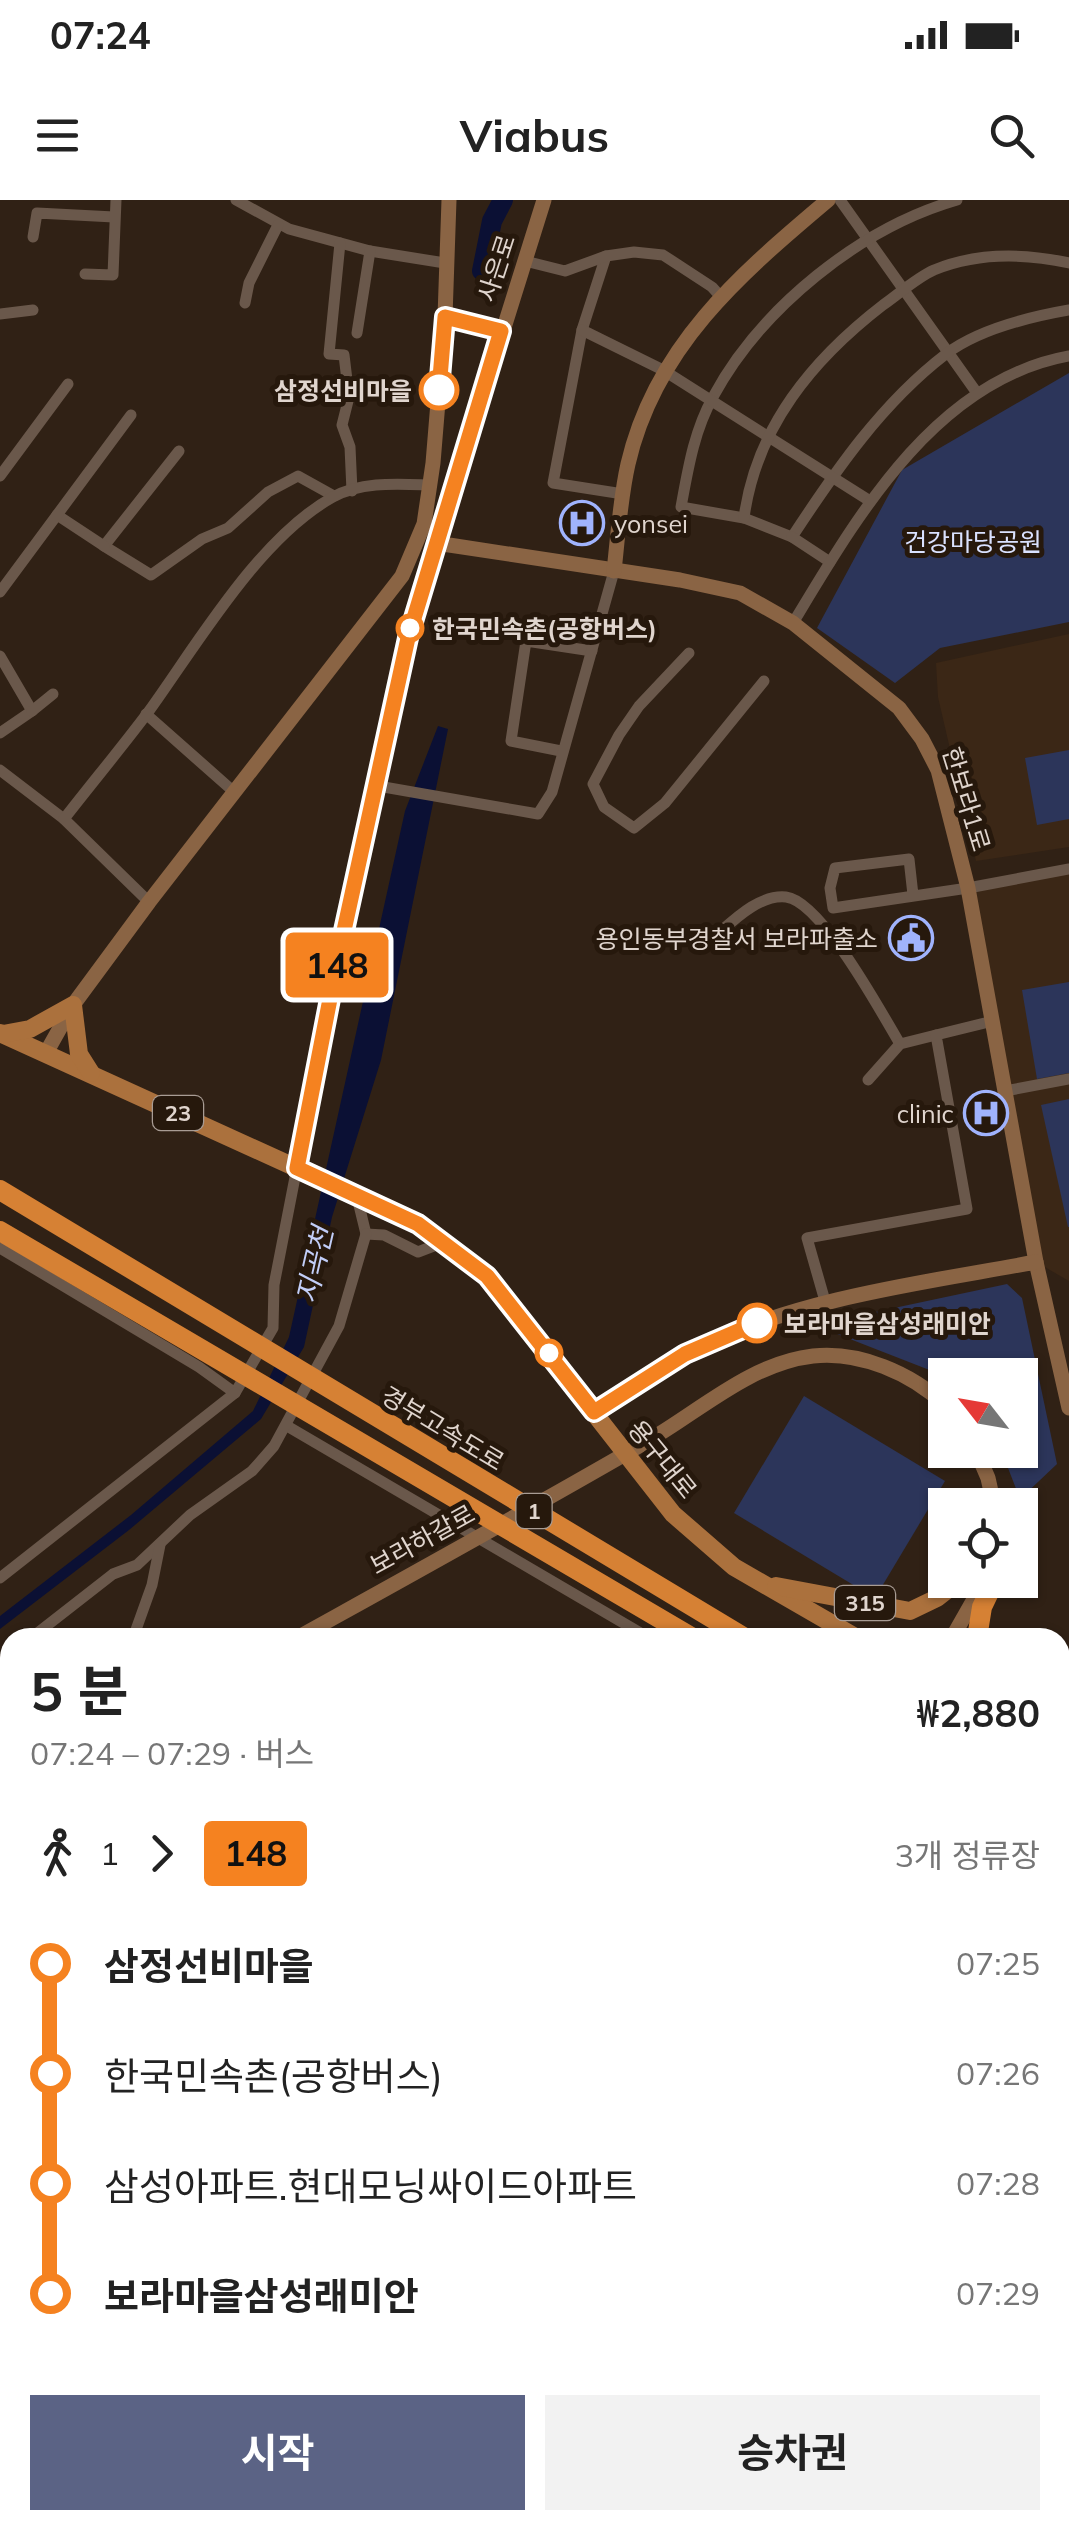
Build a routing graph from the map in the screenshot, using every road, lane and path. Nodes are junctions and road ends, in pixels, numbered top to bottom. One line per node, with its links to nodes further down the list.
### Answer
1 (116, 200): 8 (street)
2 (236, 200): 9 (street)
3 (449, 200): 17 (street)
4 (544, 200): 15 (street, 사은로)
5 (828, 200): 20 (street)
6 (840, 200): 11 (street)
7 (957, 200): 11 (street)
8 (114, 217): 10 (street); 18 (street)
9 (278, 225): 12 (street); 21 (street)
10 (33, 236)
11 (867, 238): 19 (street); 34 (street)
12 (340, 244): 13 (street); 41 (street)
13 (370, 251): 17 (street); 28 (street)
14 (606, 256): 15 (street); 20 (street); 26 (street)
15 (525, 261): 27 (street, 사은로)
16 (1069, 262): 19 (street)
17 (445, 264): 25 (street)
18 (84, 274)
19 (904, 290): 29 (street); 36 (street)
20 (720, 297): 31 (street)
21 (245, 303)
22 (33, 310): 24 (street)
23 (1069, 310): 29 (street)
24 (0, 314)
25 (445, 317): 27 (street); 40 (street)
26 (582, 330): 31 (street); 42 (street)
27 (501, 331): 48 (street, 사은로)
28 (357, 333)
29 (948, 352): 33 (street); 39 (street)
30 (1069, 356): 33 (street)
31 (664, 370): 34 (street); 42 (street)
32 (68, 384): 38 (street)
33 (977, 393): 44 (street)
34 (711, 400): 36 (street); 46 (street)
35 (131, 415): 45 (street)
36 (768, 436): 39 (street); 46 (street)
37 (179, 451): 49 (street)
38 (0, 476)
39 (832, 476): 44 (street); 47 (street)
40 (430, 485): 41 (street); 65 (street)
41 (352, 491): 43 (street)
42 (623, 494): 51 (street)
43 (334, 496): 49 (street); 60 (street)
44 (870, 501): 50 (street)
45 (57, 516): 49 (street); 52 (street)
46 (744, 518): 47 (street)
47 (792, 537): 50 (street)
48 (436, 543): 51 (street, 한보라1로); 64 (street, 사은로)
49 (104, 546)
50 (830, 562): 53 (street)
51 (614, 571): 53 (street, 한보라1로); 54 (street)
52 (0, 592)
53 (793, 623): 68 (street, 한보라1로)
54 (592, 651): 62 (street); 62 (street)
55 (689, 653): 57 (street)
56 (0, 656): 59 (street)
57 (764, 681)
58 (53, 694): 59 (street)
59 (32, 711): 61 (street)
60 (146, 714): 65 (street); 66 (street)
61 (0, 733)
62 (561, 750): 64 (street)
63 (0, 770): 66 (street)
64 (385, 788): 82 (street, 사은로)
65 (233, 790): 70 (street)
66 (64, 819): 70 (street)
67 (1069, 870): 68 (street)
68 (968, 888): 69 (street); 73 (street, 한보라1로)
69 (914, 895): 69 (street)
70 (148, 902): 72 (street)
71 (712, 939): 76 (street)
72 (73, 1005): 74 (main road); 77 (street); 78 (main road)
73 (993, 1021): 75 (street); 81 (street, 한보라1로)
74 (1, 1033): 77 (main road, 23)
75 (936, 1034): 76 (street); 90 (street)
76 (900, 1044): 80 (street)
77 (46, 1053): 78 (main road, 23)
78 (91, 1074): 82 (main road, 23)
79 (1069, 1078): 81 (street)
80 (868, 1080)
81 (1005, 1091): 89 (street, 한보라1로)
82 (303, 1171): 84 (main road, 23); 92 (street)
83 (0, 1190): 107 (highway, 경부고속도로 / 1)
84 (363, 1200): 86 (street); 87 (main road, 용구대로 / 23)
85 (0, 1231): 106 (highway, 1)
86 (366, 1234): 87 (street); 95 (street)
87 (444, 1242): 94 (main road, 용구대로 / 23)
88 (0, 1248): 92 (street)
89 (1036, 1262): 90 (street); 93 (street, 한보라1로)
90 (824, 1302): 94 (street)
91 (928, 1392): 104 (street, 보라하갈로)
92 (236, 1393): 97 (street)
93 (1069, 1408)
94 (594, 1412): 98 (main road, 용구대로 / 23)
95 (287, 1426): 96 (street); 105 (street)
96 (160, 1546): 102 (street); 103 (street)
97 (0, 1578)
98 (762, 1584): 99 (main road, 315); 108 (main road, 용구대로 / 23)
99 (937, 1598)
100 (975, 1598): 109 (street)
101 (986, 1598): 110 (highway)
102 (44, 1628)
103 (137, 1628)
104 (315, 1628)
105 (632, 1628)
106 (676, 1628)
107 (728, 1628)
108 (839, 1628)
109 (958, 1628)
110 (979, 1628)

